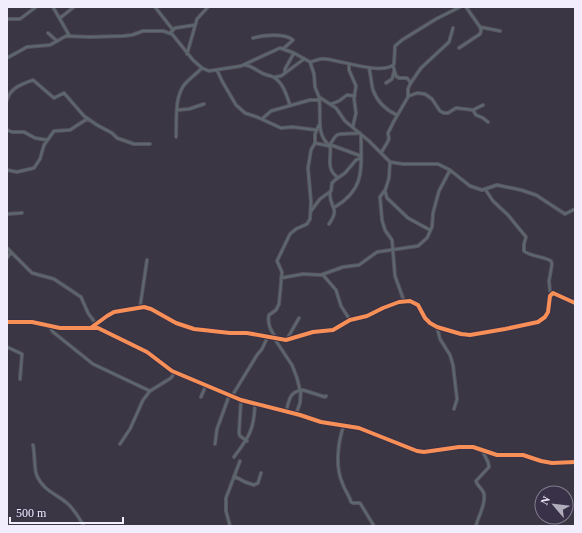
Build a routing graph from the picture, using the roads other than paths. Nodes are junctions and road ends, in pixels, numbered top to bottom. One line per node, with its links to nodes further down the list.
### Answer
1 (36, 7): 9 (street)
2 (53, 7): 8 (street)
3 (74, 7): 8 (street)
4 (155, 7): 13 (street)
5 (208, 7): 10 (street)
6 (458, 7): 29 (street)
7 (466, 7): 11 (street)
8 (60, 18): 17 (street)
9 (7, 19)
10 (195, 25): 13 (street); 23 (street)
11 (480, 27): 14 (street); 20 (street)
12 (453, 28): 37 (street)
13 (173, 30): 16 (street)
14 (500, 31)
15 (48, 33): 19 (street)
16 (170, 33): 17 (street); 23 (street)
17 (69, 36): 19 (street)
18 (253, 38): 21 (street)
19 (56, 41): 24 (street)
20 (459, 48)
21 (283, 49): 22 (street); 28 (street)
22 (294, 52): 25 (street); 33 (street)
23 (187, 54): 30 (street)
24 (7, 58)
25 (304, 59): 26 (street); 33 (street)
26 (310, 62): 27 (street); 40 (street)
27 (349, 63): 31 (street); 38 (street)
28 (244, 65): 32 (street); 35 (street)
29 (393, 66): 31 (street); 34 (street)
30 (202, 68): 32 (street); 46 (street)
31 (369, 68): 48 (street)
32 (217, 70): 50 (street)
33 (285, 72): 35 (street)
34 (394, 72): 36 (street); 37 (street)
35 (273, 77): 44 (street)
36 (386, 83)
37 (411, 83): 39 (street)
38 (355, 96): 43 (street); 53 (street)
39 (409, 96): 47 (street); 48 (street)
40 (320, 99): 43 (street); 44 (street); 52 (street)
41 (7, 100): 49 (street)
42 (204, 104): 46 (street)
43 (331, 104): 53 (street)
44 (290, 105): 50 (street)
45 (483, 105): 47 (street)
46 (177, 110): 57 (street)
47 (473, 110): 51 (street)
48 (397, 115): 62 (street)
49 (87, 119): 58 (street); 60 (street)
50 (262, 119): 55 (street)
51 (488, 122)
52 (319, 125): 55 (street); 61 (street)
53 (353, 126): 56 (street)
54 (7, 130): 58 (street)
55 (316, 130): 59 (street)
56 (361, 134): 61 (street); 62 (street); 63 (street)
57 (176, 137)
58 (47, 140): 65 (street)
59 (315, 143): 61 (street); 74 (street)
60 (150, 144)
61 (330, 145): 63 (street); 67 (street)
62 (381, 153): 64 (street)
63 (361, 157): 67 (street); 71 (street)
64 (390, 162): 66 (street); 69 (street)
65 (7, 170)
66 (450, 170): 68 (street); 77 (street)
67 (338, 178): 70 (street)
68 (485, 189): 72 (street); 85 (street)
69 (385, 190): 77 (street); 79 (street)
70 (330, 192): 71 (street); 74 (street)
71 (334, 207): 76 (street)
72 (575, 210)
73 (22, 212): 75 (street)
74 (311, 212): 84 (street)
75 (7, 214)
76 (328, 224)
77 (431, 230): 79 (street)
78 (7, 248): 80 (street)
79 (392, 250): 83 (street); 86 (street)
80 (11, 252): 81 (street); 92 (street)
81 (7, 258)
82 (147, 260): 88 (street)
83 (323, 275): 84 (street); 90 (street)
84 (280, 278): 97 (street)
85 (553, 293): 87 (street); 94 (street)
86 (404, 301): 90 (street); 94 (street)
87 (575, 303)
88 (140, 307): 92 (street); 96 (street)
89 (299, 318): 98 (street)
90 (350, 320): 98 (street)
91 (7, 322): 93 (street)
92 (96, 324): 95 (street)
93 (49, 326): 95 (street); 104 (street)
94 (437, 327): 110 (street)
95 (92, 328): 100 (street)
96 (268, 336): 97 (street); 105 (street)
97 (275, 338): 98 (street); 103 (street)
98 (286, 340)
99 (7, 347): 101 (street)
100 (175, 372): 102 (street); 104 (street)
101 (20, 378)
102 (206, 385): 105 (street); 107 (street)
103 (300, 390): 106 (street); 111 (street); 112 (street)
104 (150, 391): 115 (street)
105 (231, 396): 108 (street); 116 (street)
106 (326, 396)
107 (201, 397)
108 (241, 400): 109 (street); 114 (street)
109 (254, 404): 111 (street); 114 (street)
110 (454, 409)
111 (286, 412): 112 (street)
112 (296, 414): 113 (street)
113 (344, 425): 118 (street); 126 (street)
114 (247, 441): 119 (street)
115 (120, 444)
116 (215, 444)
117 (33, 446): 124 (street)
118 (482, 450): 121 (street); 127 (street)
119 (234, 457)
120 (240, 461): 123 (street)
121 (575, 462)
122 (261, 473): 123 (street)
123 (234, 476): 125 (street)
124 (84, 526)
125 (230, 526)
126 (374, 526)
127 (476, 526)

